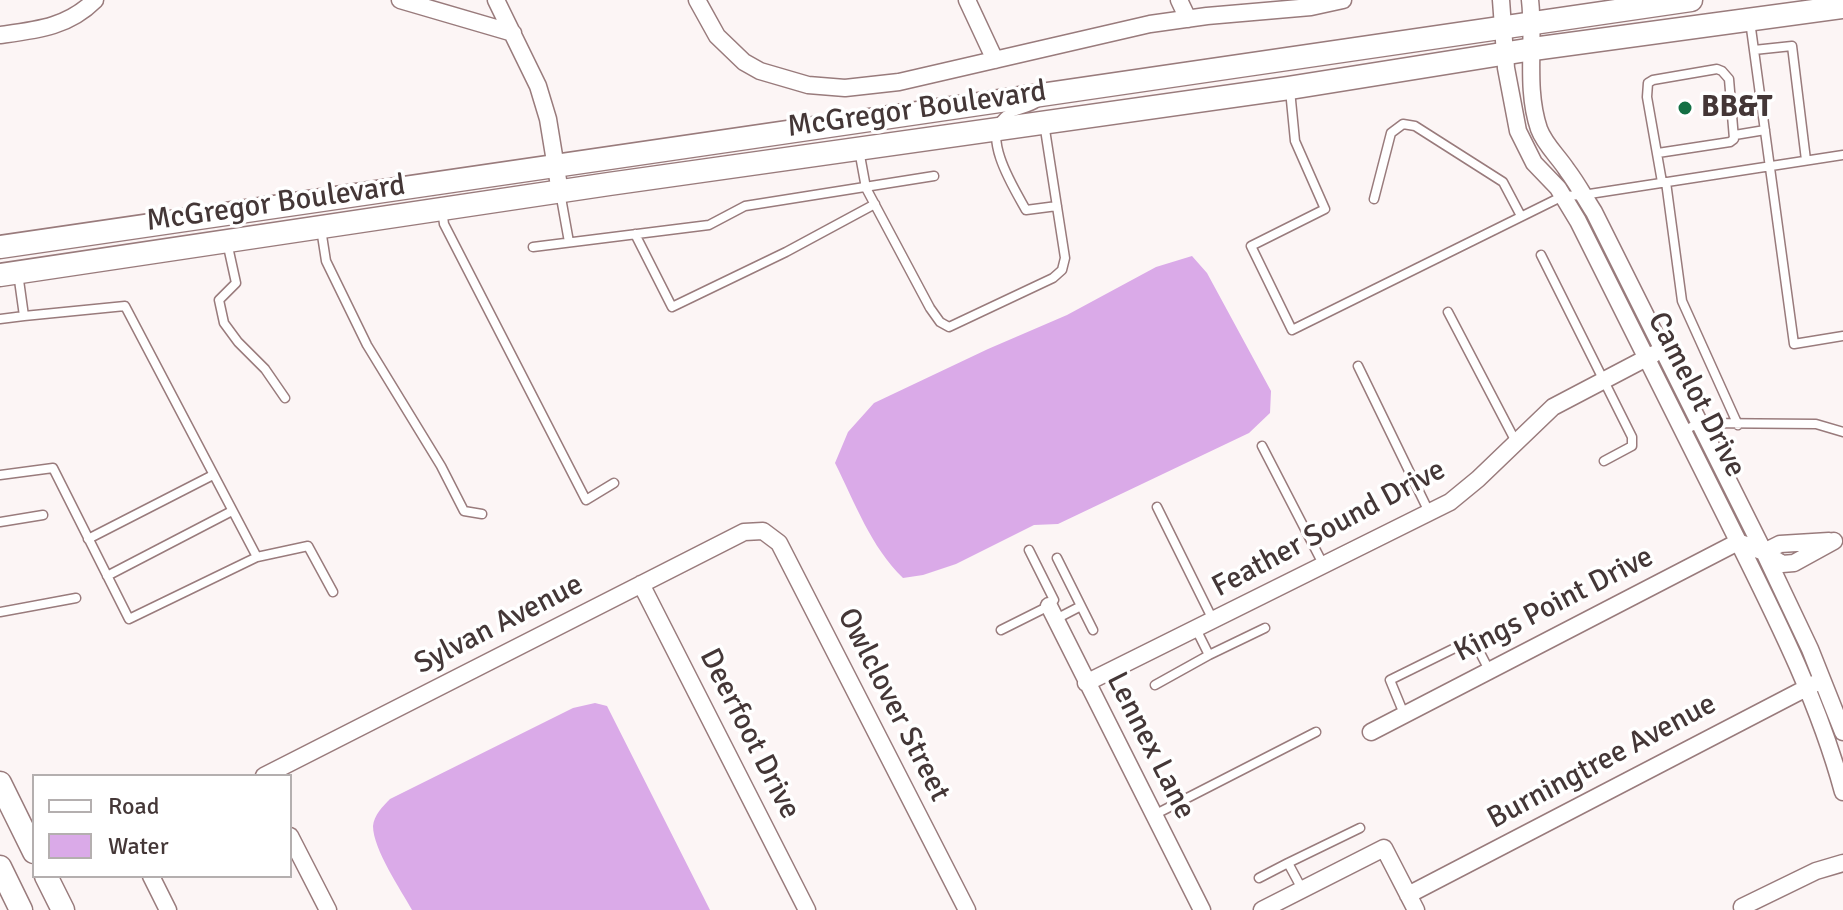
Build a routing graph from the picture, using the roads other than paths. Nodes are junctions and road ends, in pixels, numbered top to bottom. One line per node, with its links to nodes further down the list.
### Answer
1 (95, 0): 18 (street)
2 (400, 0): 17 (street)
3 (496, 0): 17 (street)
4 (697, 0): 22 (street)
5 (967, 0): 22 (street)
6 (1179, 0): 13 (street)
7 (1343, 0): 11 (street)
8 (1501, 0): 16 (street, Camelot Drive)
9 (1530, 0): 15 (street, Camelot Drive)
10 (1691, 0): 15 (main road, McGregor Boulevard)
11 (1236, 7): 13 (street)
12 (1843, 7): 14 (main road, McGregor Boulevard)
13 (1188, 19): 22 (street)
14 (1750, 21): 19 (main road, McGregor Boulevard); 20 (lane)
15 (1533, 23): 16 (main road, McGregor Boulevard); 19 (street, Camelot Drive)
16 (1503, 27): 21 (street, Camelot Drive); 24 (main road, McGregor Boulevard)
17 (513, 33): 34 (street)
18 (0, 35)
19 (1533, 49): 21 (main road, McGregor Boulevard); 39 (street, Camelot Drive)
20 (1754, 50): 27 (lane); 32 (lane)
21 (1504, 53): 23 (main road, McGregor Boulevard); 40 (street, Camelot Drive)
22 (995, 60)
23 (1289, 88): 25 (main road, McGregor Boulevard); 45 (lane)
24 (1047, 94): 26 (lane); 34 (main road, McGregor Boulevard)
25 (1044, 122): 26 (main road, McGregor Boulevard); 43 (lane)
26 (996, 128): 29 (main road, McGregor Boulevard); 43 (lane)
27 (1765, 130): 28 (lane); 33 (lane)
28 (1735, 135): 30 (lane); 30 (lane)
29 (859, 149): 37 (lane); 38 (main road, McGregor Boulevard)
30 (1658, 153): 36 (lane)
31 (1843, 155): 32 (lane)
32 (1806, 160): 33 (lane)
33 (1770, 165): 36 (lane); 57 (lane)
34 (556, 166): 38 (street); 50 (main road, McGregor Boulevard)
35 (934, 176): 37 (lane)
36 (1664, 182): 39 (lane); 64 (lane)
37 (866, 188): 42 (lane); 47 (lane)
38 (560, 192): 44 (main road, McGregor Boulevard); 49 (lane)
39 (1583, 195): 40 (lane); 58 (street, Camelot Drive)
40 (1563, 196): 45 (lane); 59 (street, Camelot Drive)
41 (1374, 199): 45 (lane)
42 (875, 204): 43 (lane); 47 (lane)
43 (1057, 206)
44 (441, 210): 46 (main road, McGregor Boulevard); 72 (lane)
45 (1521, 216)
46 (321, 228): 48 (main road, McGregor Boulevard); 76 (lane)
47 (635, 234): 49 (lane)
48 (227, 241): 53 (main road, McGregor Boulevard); 62 (lane)
49 (569, 242): 51 (lane)
50 (0, 247)
51 (533, 247)
52 (1541, 255): 61 (lane)
53 (9, 273): 55 (lane)
54 (1448, 312): 67 (lane)
55 (24, 316): 56 (lane); 71 (lane)
56 (0, 319)
57 (1843, 336)
58 (1662, 350): 59 (street, Feather Sound Drive); 63 (street, Camelot Drive)
59 (1646, 358): 61 (street, Feather Sound Drive); 65 (street, Camelot Drive)
60 (1358, 366): 75 (lane)
61 (1604, 379): 67 (street, Feather Sound Drive); 69 (lane)
62 (285, 398)
63 (1699, 423): 64 (lane); 65 (lane); 84 (street, Camelot Drive)
64 (1738, 425): 66 (lane)
65 (1683, 431): 82 (street, Camelot Drive)
66 (1843, 432)
67 (1516, 442): 75 (street, Feather Sound Drive)
68 (1262, 446): 87 (lane)
69 (1604, 461)
70 (0, 475): 80 (lane)
71 (213, 475): 74 (lane); 80 (lane)
72 (614, 483)
73 (1157, 507): 95 (lane)
74 (232, 511): 85 (lane); 88 (lane)
75 (1429, 512): 87 (street, Feather Sound Drive)
76 (482, 514)
77 (43, 515): 78 (lane)
78 (0, 522)
79 (763, 531): 89 (street, Sylvan Avenue); 130 (street, Owlclover Street)
80 (88, 539): 88 (lane)
81 (1839, 540): 84 (street)
82 (1738, 542): 84 (street); 101 (street, Kings Point Drive); 105 (street, Camelot Drive)
83 (1029, 550): 94 (lane)
84 (1764, 552): 102 (street, Camelot Drive)
85 (257, 557): 88 (lane); 90 (lane)
86 (1057, 558): 92 (lane)
87 (1324, 565): 95 (street, Feather Sound Drive)
88 (107, 576)
89 (641, 584): 110 (street, Sylvan Avenue); 129 (street, Deerfoot Drive)
90 (333, 592)
91 (76, 598): 93 (lane)
92 (1081, 606): 94 (lane); 99 (lane)
93 (0, 612)
94 (1052, 613): 98 (lane); 103 (street, Lennex Lane)
95 (1213, 620): 97 (street, Feather Sound Drive)
96 (1265, 628): 100 (lane)
97 (1196, 629): 100 (lane); 103 (street, Feather Sound Drive)
98 (1001, 630)
99 (1093, 630)
100 (1209, 655): 104 (lane)
101 (1489, 670): 106 (street, Kings Point Drive); 106 (lane)
102 (1823, 681): 105 (street, Burningtree Avenue); 109 (street, Camelot Drive)
103 (1086, 683): 113 (street, Lennex Lane)
104 (1155, 685)
105 (1807, 687): 112 (street, Camelot Drive); 123 (street, Burningtree Avenue)
106 (1404, 714): 108 (street, Kings Point Drive)
107 (1316, 732): 113 (lane)
108 (1371, 732)
109 (1843, 732)
110 (268, 774)
111 (0, 783): 116 (main road)
112 (1843, 792)
113 (1153, 815): 125 (street, Lennex Lane)
114 (1360, 828): 117 (lane)
115 (292, 840): 128 (street)
116 (32, 848)
117 (1288, 863): 121 (lane); 122 (lane)
118 (1843, 863): 124 (street)
119 (47, 878): 126 (main road)
120 (152, 878): 127 (street)
121 (1259, 878)
122 (1302, 889): 123 (street); 131 (street)
123 (1412, 902)
124 (1742, 907)
125 (1199, 909)
126 (63, 910)
127 (168, 910)
128 (328, 910)
129 (807, 910)
130 (967, 910)
131 (1262, 910)

